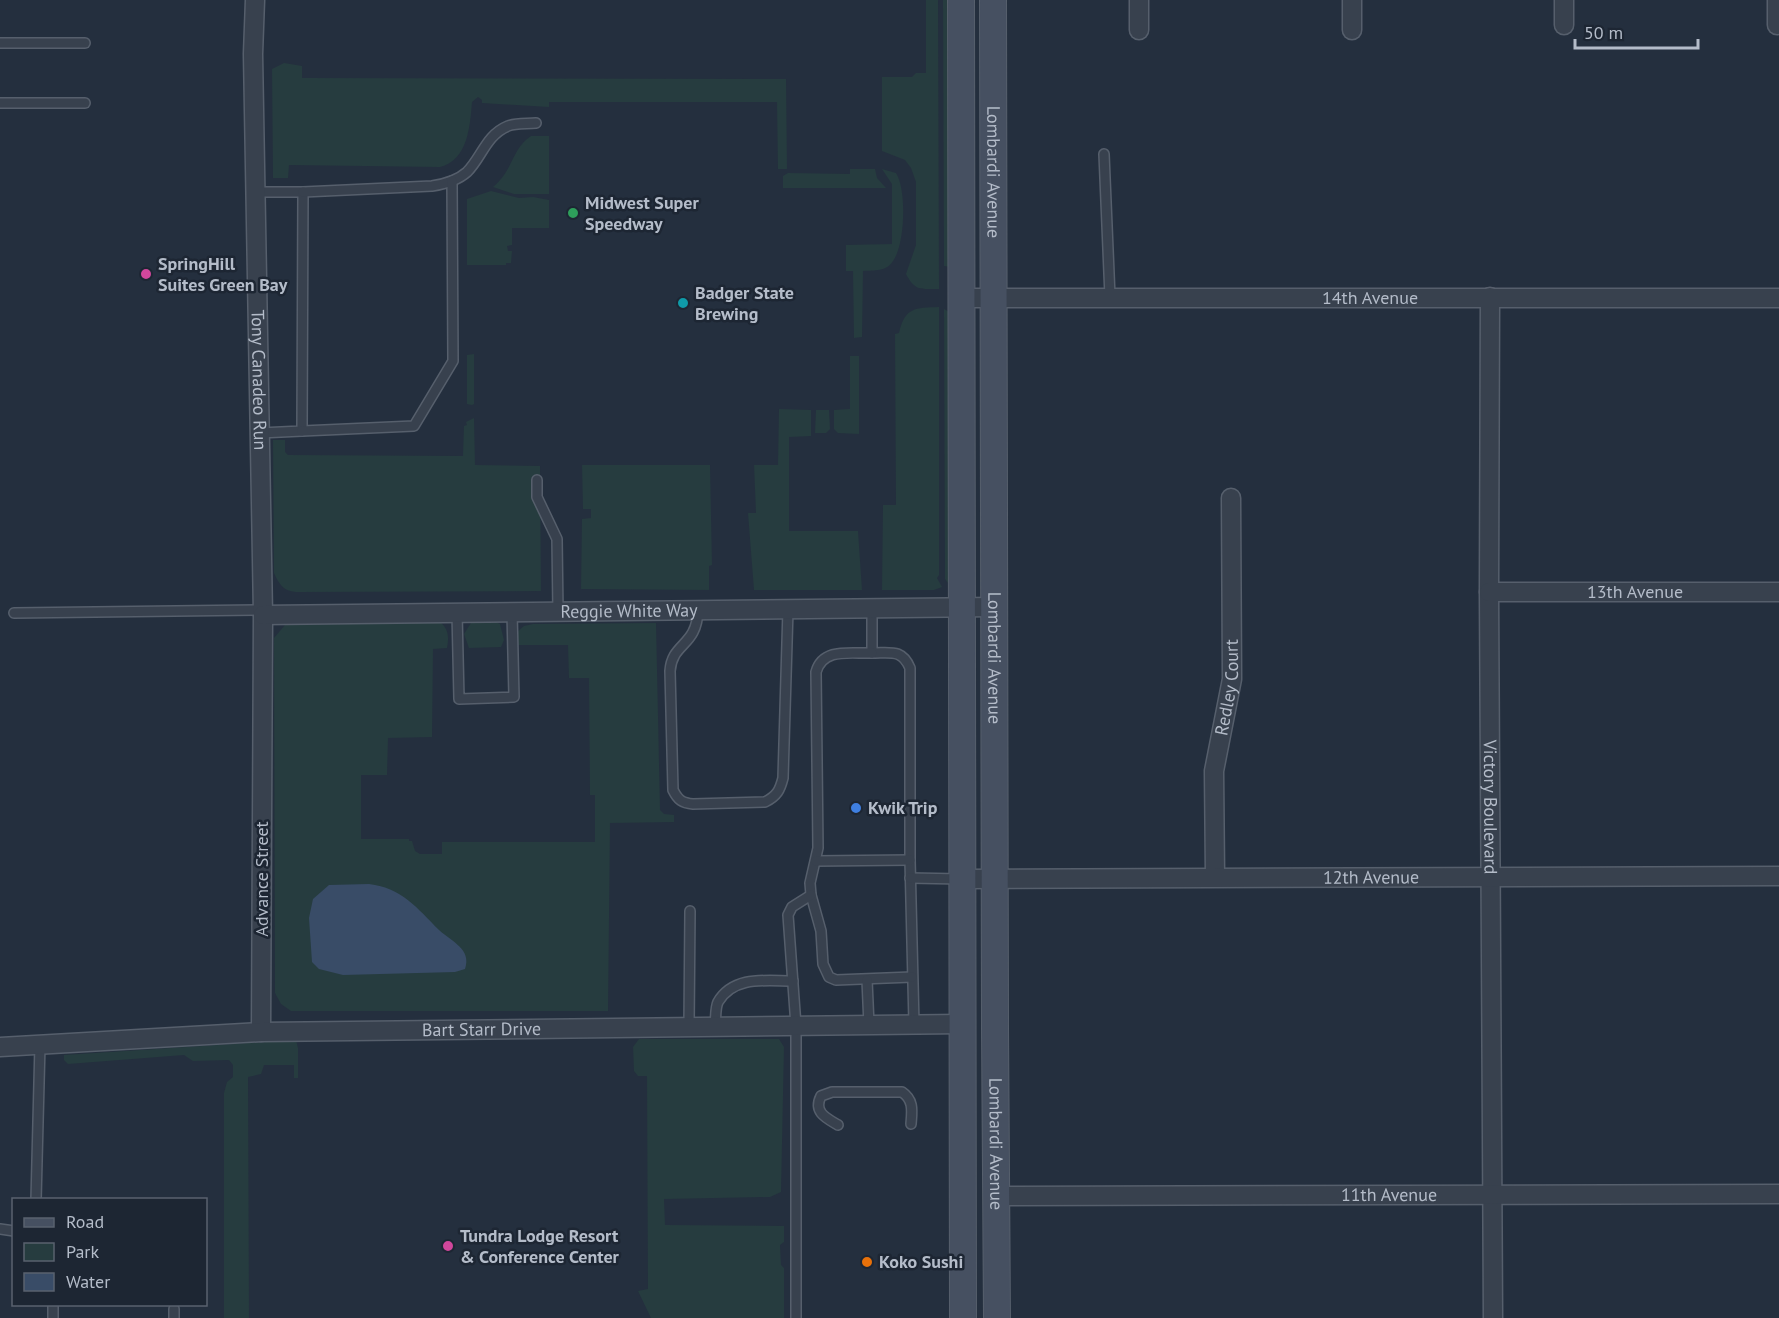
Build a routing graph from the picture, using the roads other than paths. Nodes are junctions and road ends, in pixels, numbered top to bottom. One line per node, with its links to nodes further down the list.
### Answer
1 (255, 0): 19 (street, Tony Canadeo Run)
2 (961, 0): 23 (main road, Lombardi Avenue)
3 (993, 0): 24 (main road, Lombardi Avenue)
4 (1139, 0): 10 (street)
5 (1352, 0): 11 (street)
6 (1564, 0): 9 (street)
7 (1777, 0): 8 (street)
8 (1777, 24)
9 (1564, 25)
10 (1139, 30)
11 (1352, 30)
12 (0, 43): 13 (lane)
13 (85, 43)
14 (0, 103): 15 (lane)
15 (85, 103)
16 (536, 123): 18 (lane)
17 (1104, 154): 21 (lane)
18 (452, 181): 20 (lane); 26 (lane)
19 (256, 192): 20 (lane); 27 (street, Tony Canadeo Run)
20 (303, 192): 26 (lane)
21 (1110, 297): 22 (street, 14th Avenue); 24 (street, 14th Avenue)
22 (1490, 297): 25 (street, 14th Avenue); 30 (street, Victory Boulevard)
23 (962, 298): 24 (street, 14th Avenue); 32 (main road, Lombardi Avenue)
24 (994, 298): 33 (main road, Lombardi Avenue)
25 (1779, 298)
26 (303, 431): 27 (lane)
27 (260, 433): 40 (street, Tony Canadeo Run)
28 (537, 480): 38 (lane)
29 (1231, 498): 46 (street, Redley Court)
30 (1489, 592): 31 (street, 13th Avenue); 48 (street, Victory Boulevard)
31 (1779, 592)
32 (962, 607): 33 (street, Reggie White Way); 34 (street, Reggie White Way); 51 (main road, Lombardi Avenue)
33 (995, 607): 50 (main road, Lombardi Avenue)
34 (872, 608): 35 (street, Reggie White Way); 42 (lane)
35 (788, 609): 36 (street, Reggie White Way); 36 (lane)
36 (698, 610): 38 (street, Reggie White Way)
37 (512, 612): 38 (street, Reggie White Way); 41 (street, Reggie White Way); 41 (lane)
38 (558, 612)
39 (14, 613): 40 (lane)
40 (263, 613): 41 (street, Reggie White Way); 43 (street, Tony Canadeo Run)
41 (457, 613)
42 (872, 653): 44 (lane); 45 (lane)
43 (262, 726): 63 (street, Advance Street)
44 (910, 860): 45 (lane); 49 (lane)
45 (816, 861): 52 (lane)
46 (1215, 876): 48 (street, 12th Avenue); 50 (street, 12th Avenue)
47 (1779, 876): 48 (street, 12th Avenue)
48 (1491, 877): 69 (street, Victory Boulevard)
49 (910, 878): 51 (lane); 54 (lane)
50 (995, 878): 51 (street, 12th Avenue); 66 (main road, Lombardi Avenue)
51 (963, 879): 58 (main road, Lombardi Avenue)
52 (811, 896): 55 (lane); 56 (lane)
53 (690, 911): 60 (lane)
54 (912, 977): 55 (lane); 57 (lane)
55 (867, 980): 59 (lane)
56 (793, 981): 61 (lane); 62 (lane)
57 (914, 1024): 58 (street, Bart Starr Drive); 59 (street, Bart Starr Drive)
58 (962, 1024): 66 (main road); 74 (main road, Lombardi Avenue)
59 (870, 1025): 62 (street, Bart Starr Drive)
60 (689, 1026): 61 (street, Bart Starr Drive); 63 (street, Bart Starr Drive)
61 (715, 1026): 62 (street, Bart Starr Drive)
62 (796, 1026): 73 (lane)
63 (261, 1032): 64 (street, Bart Starr Drive)
64 (40, 1044): 65 (street, Bart Starr Drive); 72 (lane)
65 (0, 1047)
66 (995, 1075): 71 (main road, Lombardi Avenue)
67 (911, 1124): 68 (lane)
68 (838, 1125)
69 (1493, 1194): 70 (street, 11th Avenue); 71 (street, 11th Avenue); 76 (street, Victory Boulevard)
70 (1779, 1194)
71 (997, 1196): 75 (main road, Lombardi Avenue)
72 (36, 1198)
73 (796, 1318)
74 (963, 1318)
75 (997, 1318)
76 (1493, 1318)

